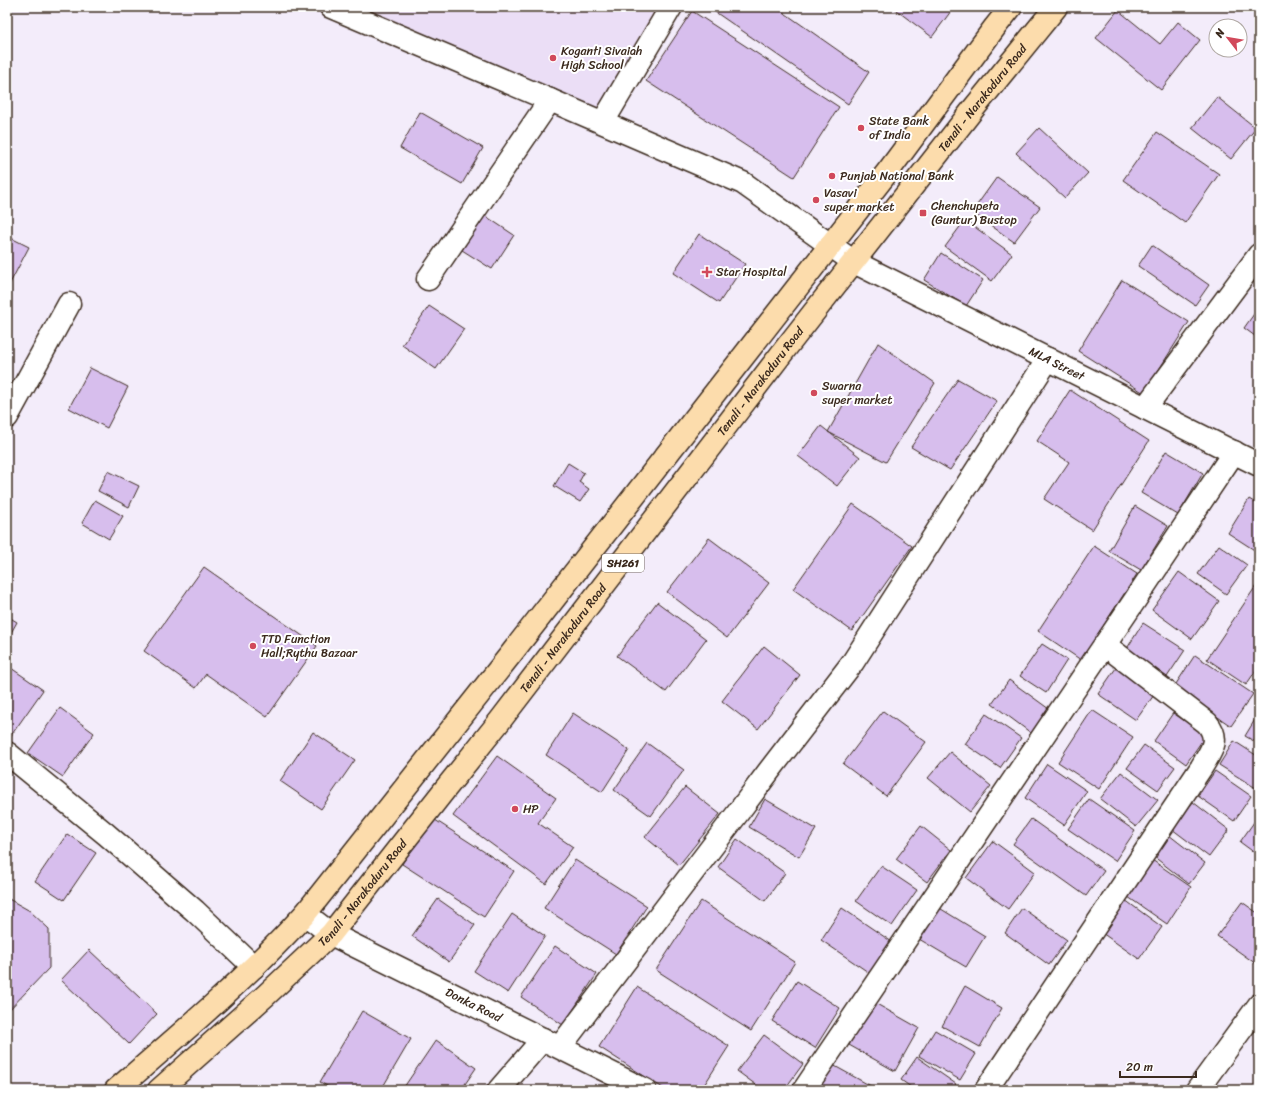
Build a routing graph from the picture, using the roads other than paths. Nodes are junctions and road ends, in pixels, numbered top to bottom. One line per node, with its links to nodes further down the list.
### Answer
1 (331, 7): 5 (street, MLA Street)
2 (671, 7): 6 (street)
3 (1011, 7): 7 (main road, SH261)
4 (1056, 7): 9 (main road, Tenali - Narakoduru Road / SH261)
5 (550, 100): 6 (street, MLA Street); 10 (street)
6 (603, 122): 7 (street, MLA Street)
7 (830, 245): 9 (street, MLA Street); 19 (main road, SH261)
8 (1259, 255): 13 (street)
9 (854, 262): 12 (street, MLA Street); 20 (main road, Tenali - Narakoduru Road / SH261)
10 (428, 279)
11 (69, 304): 14 (street)
12 (1048, 359): 13 (street, MLA Street); 23 (street)
13 (1145, 408): 15 (street, MLA Street)
14 (7, 417)
15 (1234, 452): 16 (street, MLA Street); 17 (street)
16 (1258, 462)
17 (1105, 645): 28 (street); 29 (street)
18 (7, 753): 21 (street)
19 (305, 914): 20 (street, Donka Road); 21 (main road, SH261)
20 (331, 934): 23 (street, Donka Road); 26 (main road, Tenali - Narakoduru Road / SH261)
21 (254, 967): 25 (main road, SH261)
22 (1259, 1005): 30 (street)
23 (552, 1043): 24 (street, Donka Road); 27 (street)
24 (632, 1087)
25 (116, 1090)
26 (159, 1090)
27 (499, 1090)
28 (804, 1090)
29 (986, 1090)
30 (1197, 1090)

